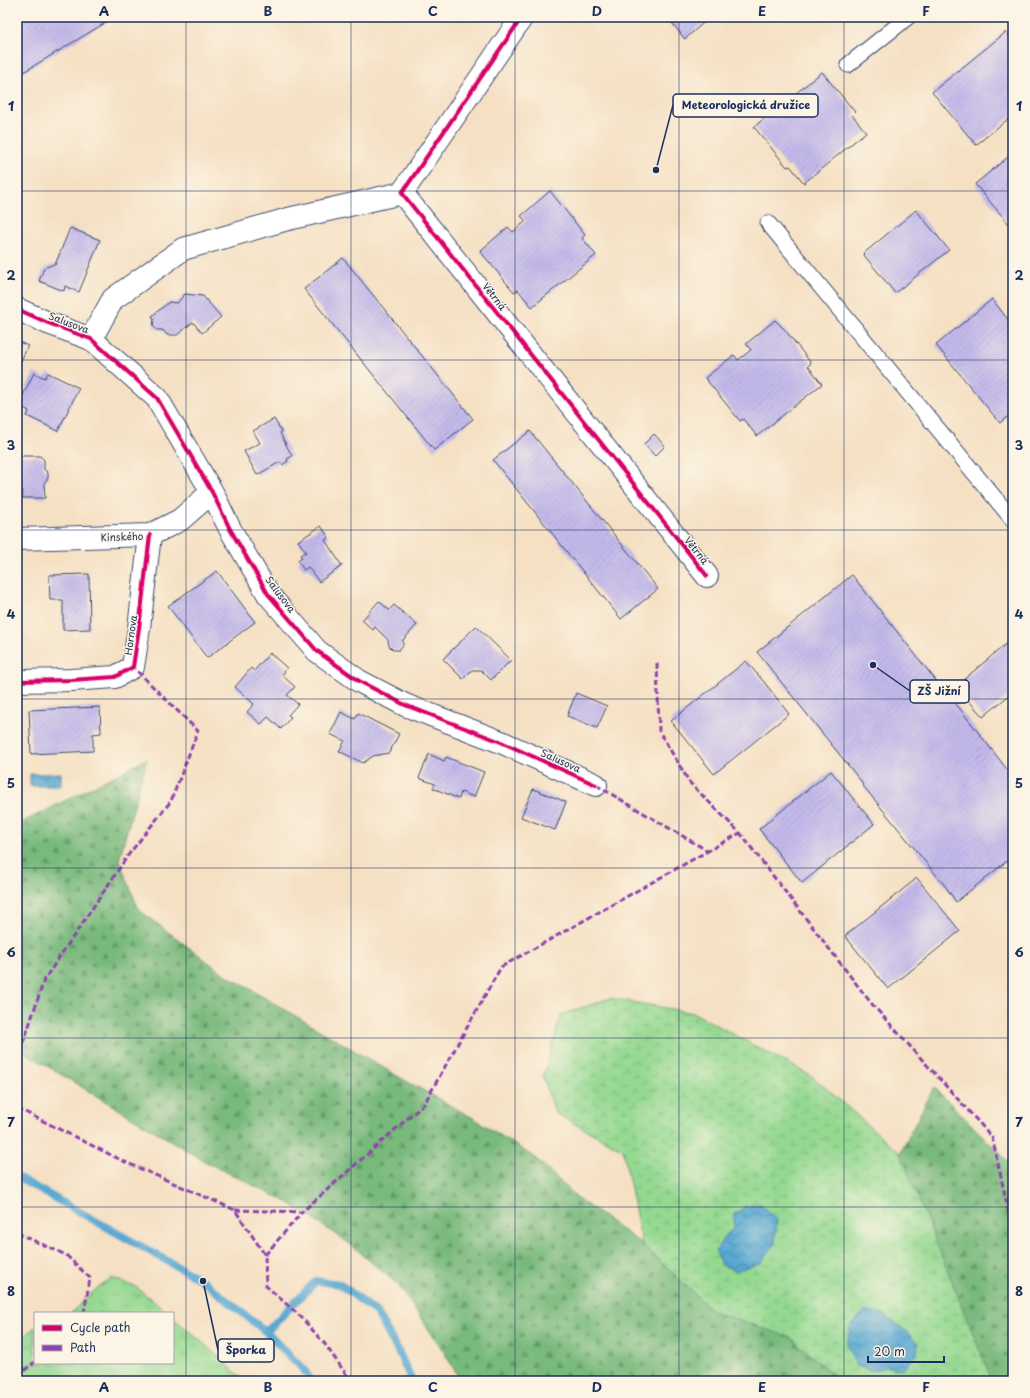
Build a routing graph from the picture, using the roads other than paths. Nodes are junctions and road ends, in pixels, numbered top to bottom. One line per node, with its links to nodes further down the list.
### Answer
1 (522, 17): 4 (street)
2 (908, 17): 3 (lane)
3 (848, 65)
4 (402, 193): 7 (street); 12 (street, Větrná)
5 (768, 223): 9 (lane)
6 (17, 309): 7 (street, Salusova)
7 (91, 340): 8 (street, Salusova)
8 (212, 492): 10 (street, Kinského); 14 (street, Salusova)
9 (1013, 520)
10 (150, 535): 11 (street, Kinského); 13 (street, Hornova)
11 (17, 538)
12 (708, 576)
13 (17, 681)
14 (596, 785)

